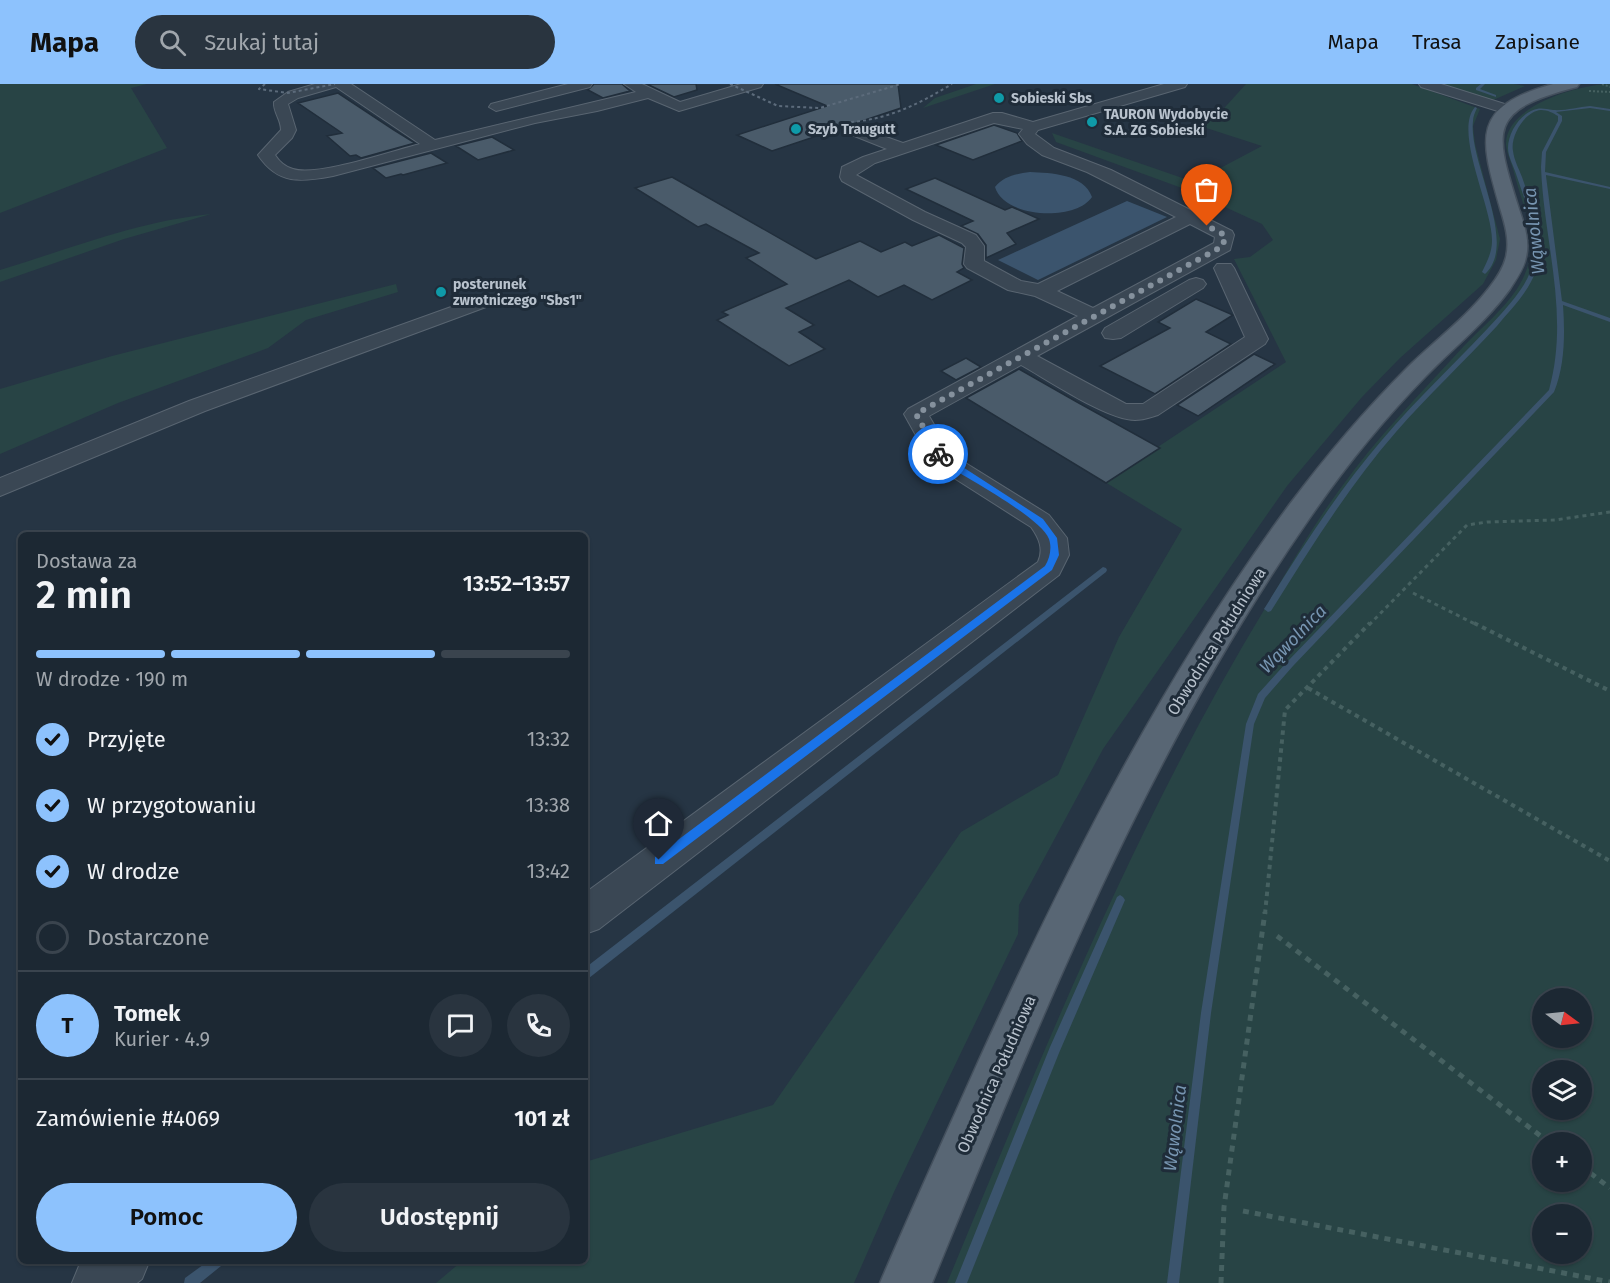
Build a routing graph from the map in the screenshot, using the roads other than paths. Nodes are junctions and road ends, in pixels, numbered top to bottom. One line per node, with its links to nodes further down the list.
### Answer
1 (331, 84): 18 (street)
2 (341, 84): 16 (street)
3 (585, 84): 10 (street)
4 (631, 84): 9 (street)
5 (756, 84): 9 (street)
6 (1180, 84): 15 (street)
7 (1426, 84): 11 (street)
8 (1572, 84): 11 (main road)
9 (649, 93): 13 (street)
10 (529, 98): 12 (street); 13 (street)
11 (1506, 109): 30 (main road, Obwodnica Południowa)
12 (485, 110)
13 (559, 115): 18 (street)
14 (430, 124): 16 (street)
15 (1033, 128): 19 (street); 20 (street)
16 (408, 129): 18 (street)
17 (858, 132): 19 (street)
18 (432, 145)
19 (903, 149): 22 (street)
20 (1190, 217): 21 (street); 22 (street)
21 (1224, 257): 24 (street); 25 (street)
22 (1041, 291): 24 (street)
23 (479, 303): 26 (street)
24 (1103, 325): 25 (street)
25 (1022, 357): 27 (street)
26 (0, 488)
27 (588, 914)
28 (122, 1264): 29 (street)
29 (96, 1283)
30 (906, 1283)

